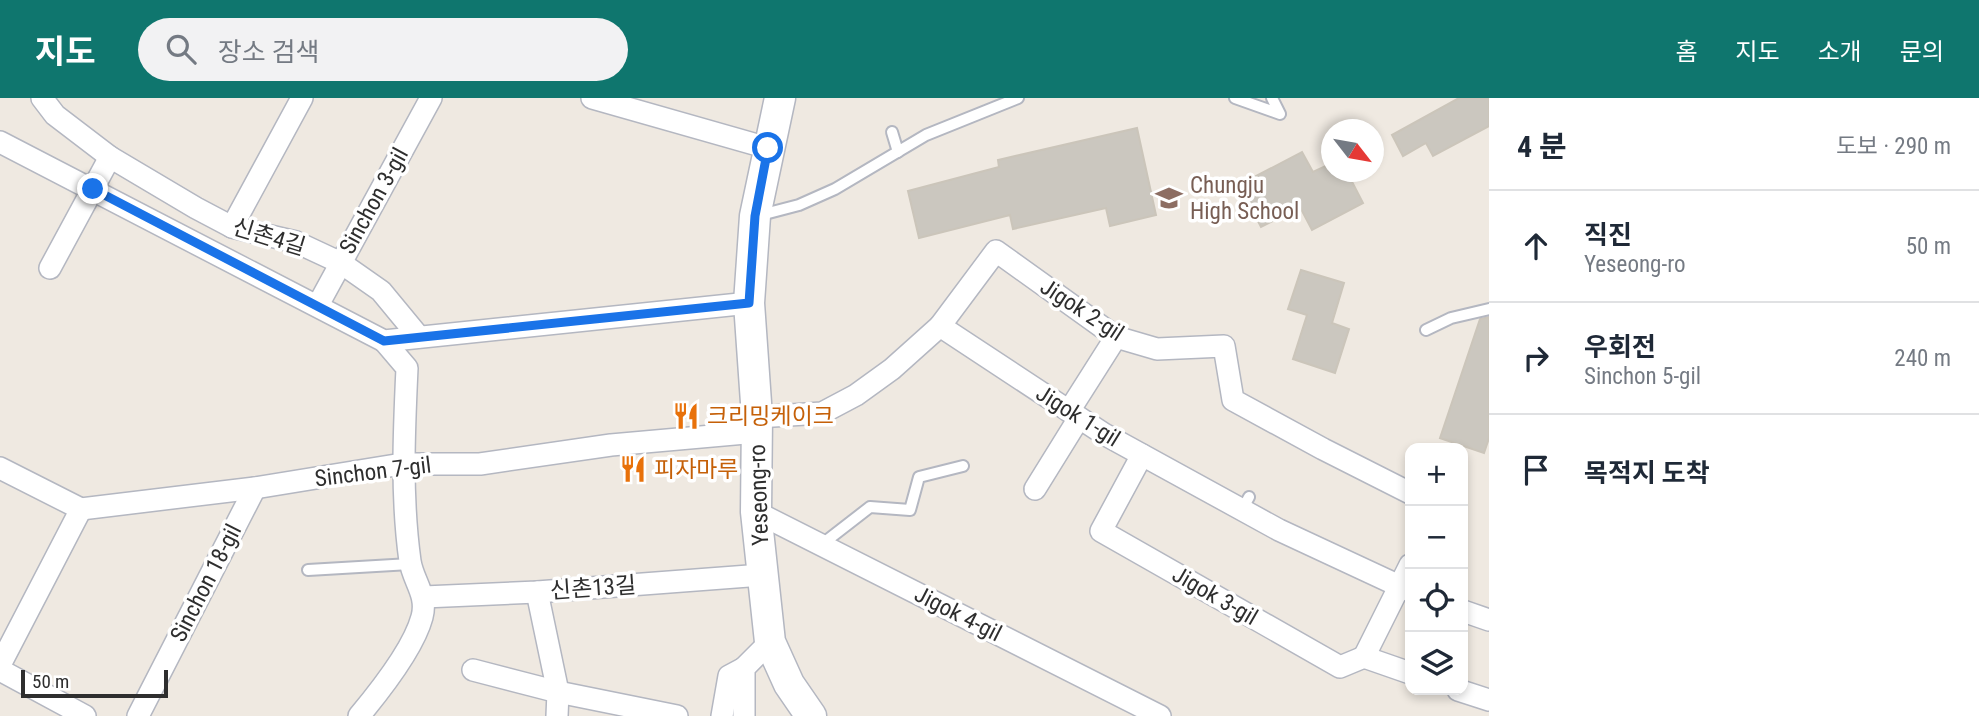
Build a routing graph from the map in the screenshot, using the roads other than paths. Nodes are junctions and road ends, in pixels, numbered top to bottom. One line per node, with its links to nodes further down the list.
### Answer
1 (42, 98): 13 (street, 신촌4길)
2 (302, 98): 16 (street)
3 (431, 98): 17 (street, Sinchon 3-gil)
4 (592, 98): 11 (street)
5 (780, 98): 11 (main road, Yeseong-ro)
6 (1018, 98): 12 (lane)
7 (1235, 98): 8 (lane)
8 (1272, 98)
9 (892, 132): 12 (lane)
10 (0, 142): 14 (street)
11 (768, 148): 15 (main road, Yeseong-ro)
12 (898, 152): 15 (lane)
13 (110, 157): 14 (street); 16 (street, 신촌4길)
14 (93, 189): 18 (street); 20 (street)
15 (755, 216): 19 (main road, Yeseong-ro)
16 (232, 227): 17 (street, 신촌4길)
17 (341, 263): 20 (street, Sinchon 3-gil); 24 (street, 신촌4길)
18 (50, 268)
19 (749, 303): 24 (street); 28 (main road, Yeseong-ro)
20 (318, 305): 26 (street)
21 (1489, 309): 23 (lane)
22 (940, 326): 25 (street, Jigok 2-gil); 27 (street, Jigok 1-gil); 28 (street)
23 (1426, 330)
24 (419, 337): 26 (street)
25 (1116, 337): 27 (street); 35 (street, Jigok 2-gil)
26 (384, 341): 30 (street)
27 (1074, 415): 29 (street, Jigok 1-gil); 34 (street)
28 (757, 425): 30 (street, Sinchon 7-gil); 37 (main road, Yeseong-ro)
29 (1142, 455): 43 (street, Jigok 1-gil); 49 (street, Jigok 3-gil)
30 (402, 464): 33 (street, Sinchon 7-gil); 39 (street)
31 (963, 466): 38 (lane)
32 (0, 468): 36 (street)
33 (255, 488): 36 (street, Sinchon 7-gil); 58 (street, Sinchon 18-gil)
34 (1035, 489)
35 (1405, 491)
36 (80, 509): 50 (street)
37 (755, 512): 38 (street, Jigok 4-gil); 42 (main road, Yeseong-ro)
38 (821, 545): 65 (street, Jigok 4-gil)
39 (410, 564): 41 (lane); 45 (street)
40 (1409, 569): 43 (street)
41 (308, 570)
42 (762, 575): 44 (street, 신촌13길); 48 (main road, Yeseong-ro)
43 (1404, 589): 49 (street)
44 (537, 592): 45 (street, 신촌13길); 54 (street)
45 (424, 597): 59 (street)
46 (1468, 613): 47 (street)
47 (1489, 620)
48 (770, 642): 51 (street); 64 (main road, Yeseong-ro)
49 (1364, 657): 53 (street, Jigok 3-gil)
50 (0, 668): 57 (street)
51 (744, 668): 62 (street); 63 (street)
52 (473, 670): 54 (street)
53 (1405, 671)
54 (558, 692): 60 (street); 61 (street)
55 (1468, 693): 56 (street)
56 (1489, 700)
57 (85, 716)
58 (138, 716)
59 (359, 716)
60 (556, 716)
61 (677, 716)
62 (722, 716)
63 (744, 716)
64 (811, 716)
65 (1160, 716)

